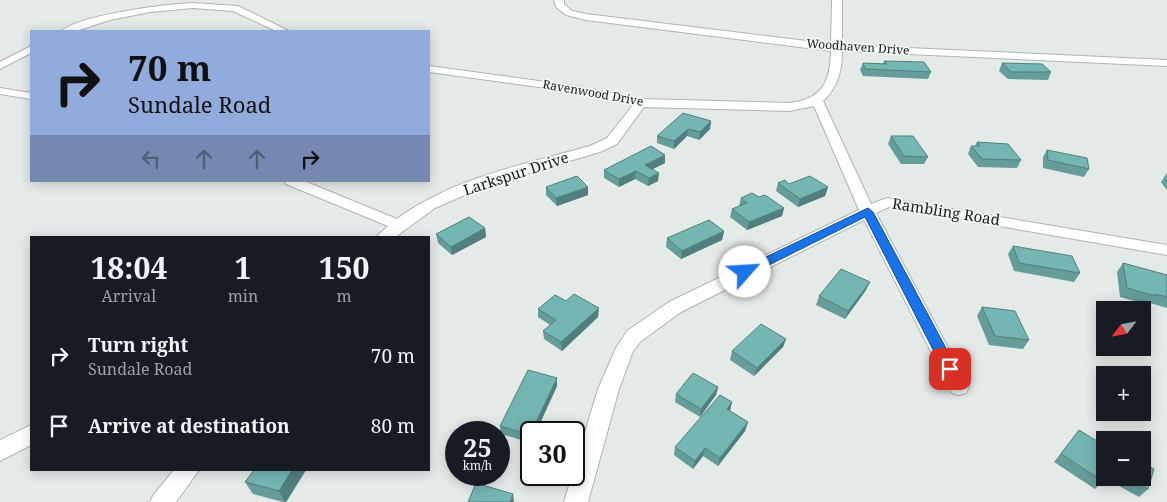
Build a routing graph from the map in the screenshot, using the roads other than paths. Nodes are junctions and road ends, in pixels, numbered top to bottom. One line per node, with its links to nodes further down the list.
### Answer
1 (559, 0): 5 (street, Woodhaven Drive)
2 (837, 0): 5 (street)
3 (70, 30): 4 (street)
4 (282, 30)
5 (836, 48): 7 (street, Woodhaven Drive); 12 (street)
6 (30, 50): 8 (street)
7 (1167, 63)
8 (0, 66)
9 (430, 69): 13 (street, Ravenwood Drive)
10 (0, 92): 11 (street)
11 (30, 96)
12 (817, 100): 13 (street, Ravenwood Drive); 15 (street)
13 (641, 103): 16 (street, Larkspur Drive)
14 (293, 182): 16 (street)
15 (868, 212): 18 (street, Rambling Road); 19 (street); 24 (street, Rambling Road)
16 (398, 224): 17 (street, Larkspur Drive)
17 (385, 236)
18 (1167, 250)
19 (959, 386)
20 (30, 435): 21 (street)
21 (0, 450)
22 (187, 471): 23 (street)
23 (162, 502)
24 (576, 502)

